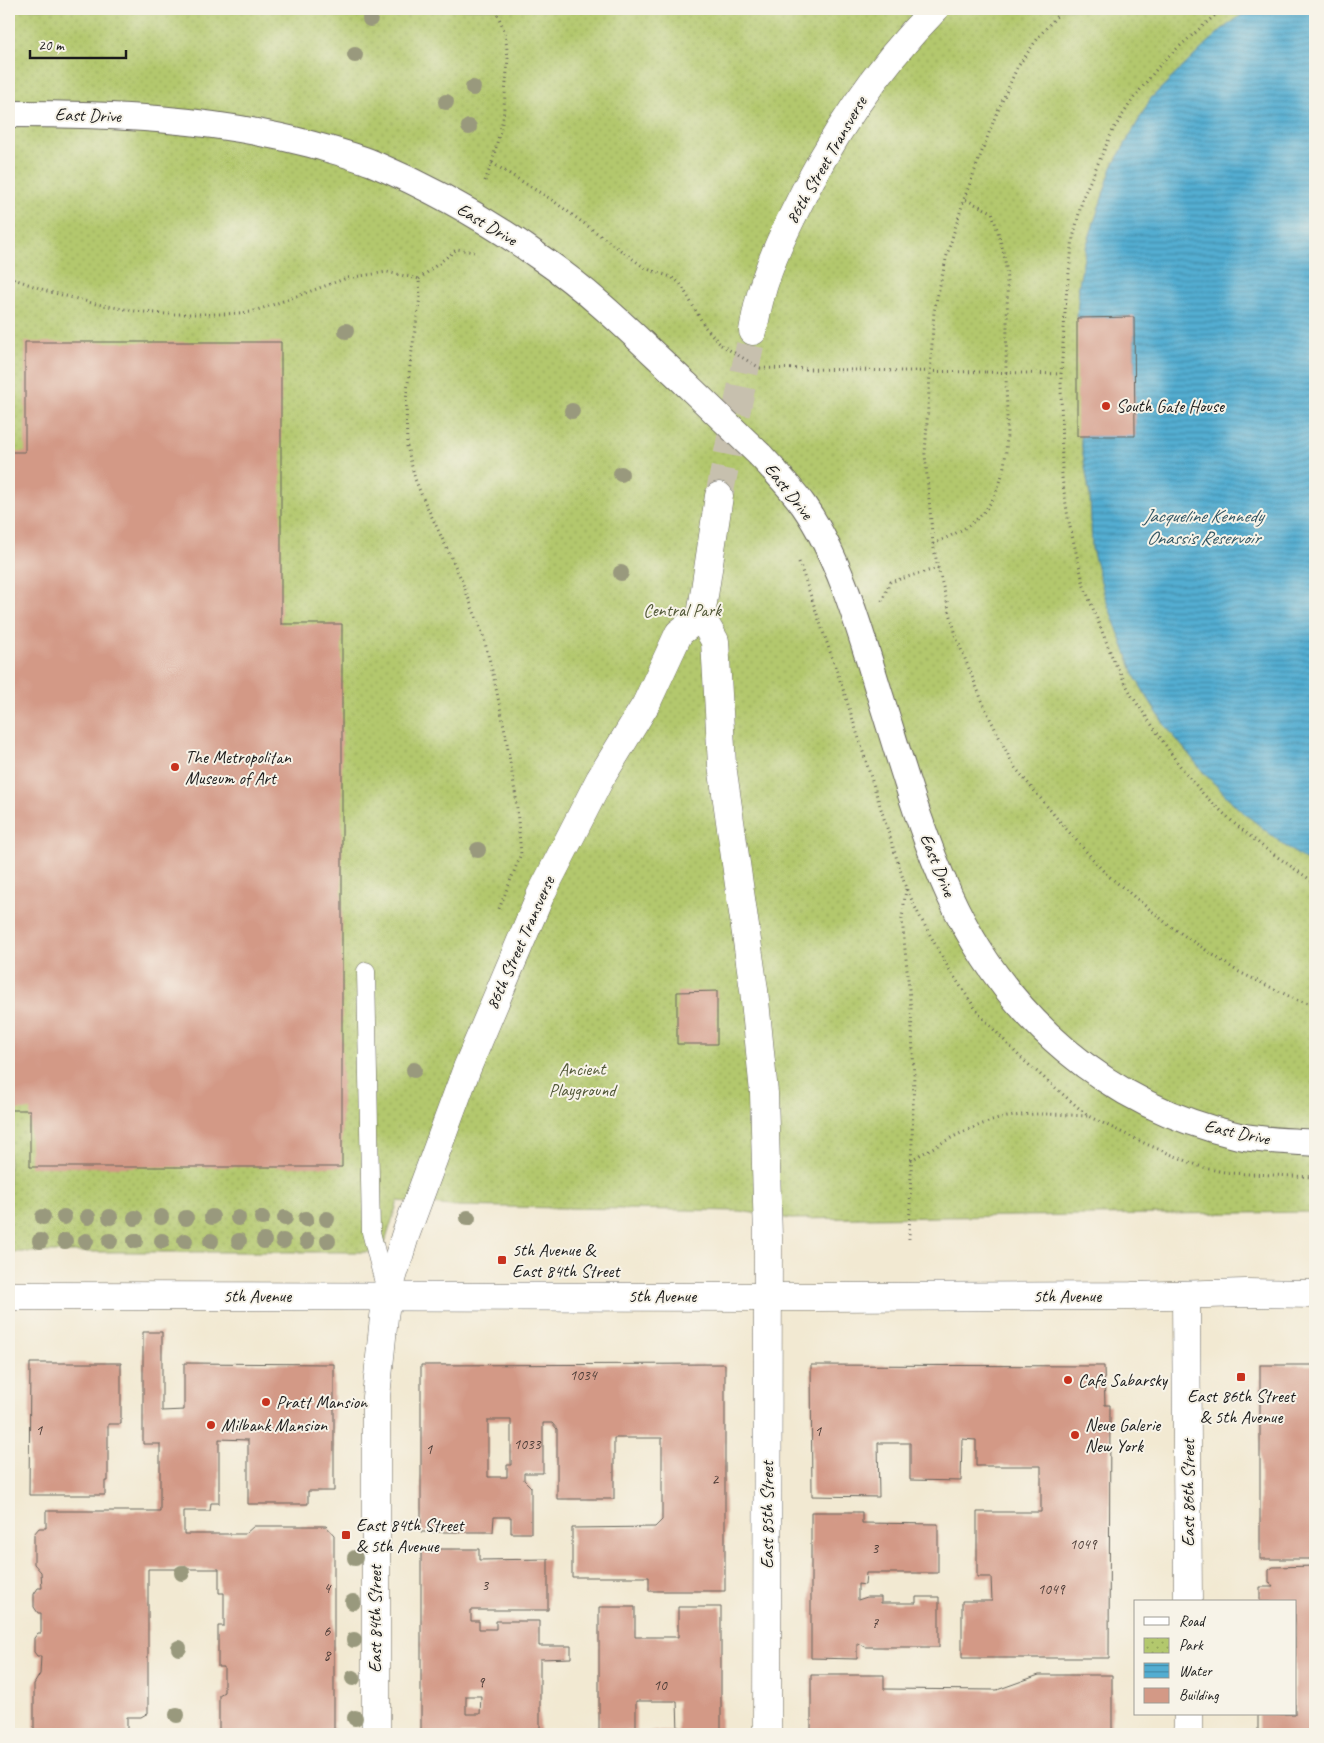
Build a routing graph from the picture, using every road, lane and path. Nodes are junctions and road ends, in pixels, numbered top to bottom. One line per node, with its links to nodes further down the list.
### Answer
1 (495, 9): 6 (path)
2 (935, 9): 12 (main road, 86th Street Transverse)
3 (1063, 9): 8 (path)
4 (1222, 9): 14 (path)
5 (9, 114): 26 (street, East Drive, bridge)
6 (492, 163): 7 (path); 13 (path, bridge)
7 (484, 181)
8 (964, 199): 13 (path); 16 (path)
9 (476, 252): 11 (path)
10 (9, 278): 11 (path)
11 (419, 279): 22 (path)
12 (753, 331)
13 (1006, 373): 14 (path); 16 (path)
14 (1061, 374): 20 (path)
15 (719, 496): 19 (main road)
16 (933, 544): 17 (path)
17 (938, 568): 18 (path); 24 (path)
18 (882, 601)
19 (701, 616): 32 (main road, 86th Street Transverse); 33 (main road)
20 (1315, 882)
21 (906, 888): 27 (path)
22 (498, 910)
23 (366, 971): 32 (lane)
24 (1315, 1006)
25 (1088, 1116): 27 (path)
26 (1315, 1143)
27 (911, 1160): 28 (path)
28 (909, 1239)
29 (1315, 1294): 30 (main road, 5th Avenue)
30 (1186, 1295): 33 (main road, 5th Avenue); 34 (main road, East 86th Street)
31 (9, 1296): 32 (main road, 5th Avenue)
32 (388, 1296): 33 (main road, 5th Avenue); 36 (main road, East 84th Street)
33 (767, 1297): 37 (main road, East 85th Street)
34 (1188, 1600)
35 (1188, 1716): 38 (main road)
36 (376, 1734)
37 (767, 1734)
38 (1188, 1734)

